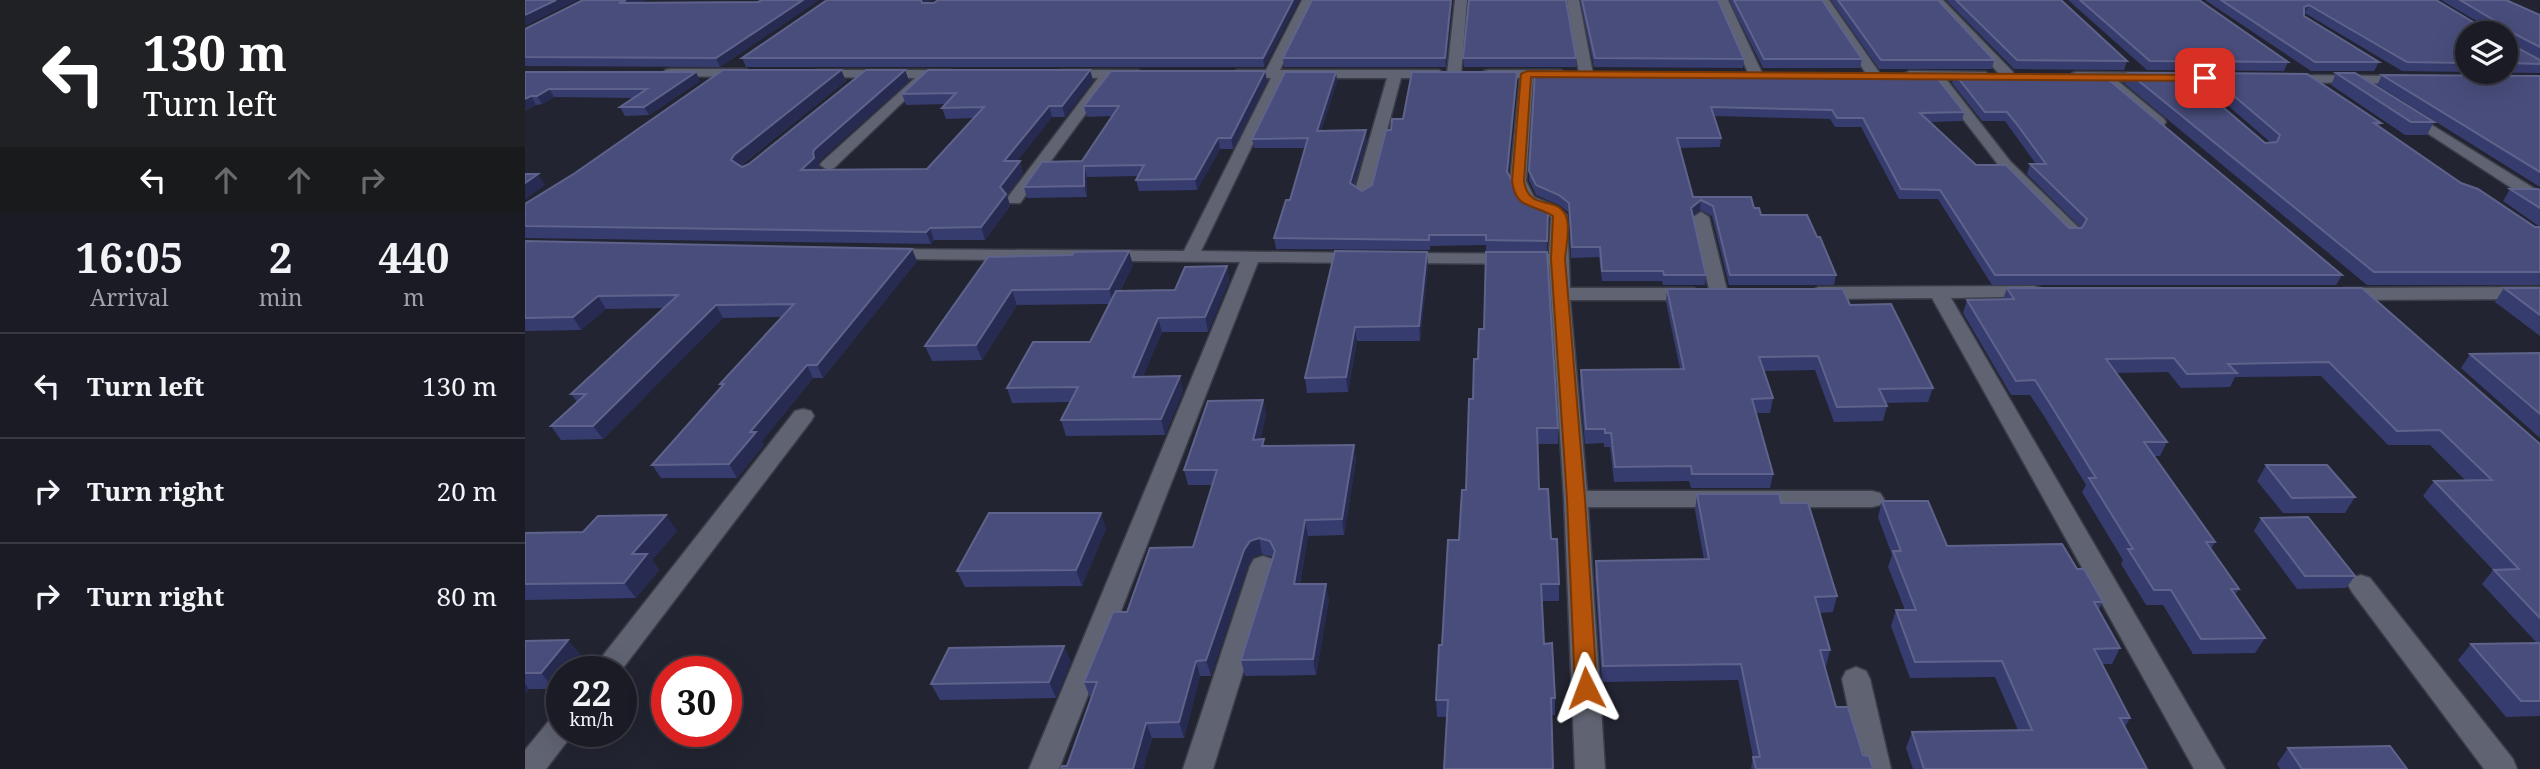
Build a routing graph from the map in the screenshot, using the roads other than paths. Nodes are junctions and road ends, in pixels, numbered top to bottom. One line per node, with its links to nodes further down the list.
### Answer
1 (1308, 0): 22 (street)
2 (1461, 0): 24 (street)
3 (1573, 0): 25 (street)
4 (1722, 0): 26 (street)
5 (1823, 0): 27 (street)
6 (1937, 0): 27 (street)
7 (746, 60): 12 (street)
8 (2126, 60): 30 (street)
9 (2378, 64): 36 (street)
10 (2289, 65): 34 (street)
11 (661, 73): 12 (street)
12 (727, 73): 13 (street); 38 (street)
13 (755, 73)
14 (797, 74): 15 (street)
15 (866, 74): 16 (street); 39 (street)
16 (928, 74): 17 (street); 45 (street)
17 (969, 74)
18 (1052, 74): 19 (street)
19 (1108, 74): 20 (street); 48 (street)
20 (1148, 74)
21 (1216, 74): 22 (street)
22 (1276, 74): 23 (street); 52 (street)
23 (1395, 74): 24 (street); 46 (street)
24 (1466, 74): 25 (street)
25 (1527, 74): 54 (street)
26 (1756, 75)
27 (1936, 75): 50 (street)
28 (2063, 75): 29 (street)
29 (2104, 76): 30 (street); 44 (street)
30 (2143, 77): 31 (street)
31 (2184, 78): 32 (street); 42 (street)
32 (2247, 78)
33 (2272, 79): 34 (street)
34 (2310, 79): 35 (street); 41 (street)
35 (2354, 79): 36 (street); 40 (street)
36 (2401, 80): 37 (street)
37 (2427, 80)
38 (706, 87)
39 (844, 92)
40 (2374, 93)
41 (2333, 94)
42 (2204, 96)
43 (2395, 106): 47 (street)
44 (2176, 137)
45 (828, 165)
46 (1362, 194)
47 (2536, 197)
48 (1014, 201)
49 (1701, 217): 61 (street)
50 (2072, 231)
51 (871, 253): 52 (street)
52 (1190, 256): 53 (street)
53 (1251, 257): 54 (street); 73 (street)
54 (1558, 259): 61 (street)
55 (2341, 276): 62 (street)
56 (1937, 292): 57 (street); 58 (street); 77 (street)
57 (1801, 293)
58 (2047, 293)
59 (2321, 293): 62 (street)
60 (2540, 293): 62 (street)
61 (1562, 294): 65 (street)
62 (2362, 294): 63 (street)
63 (2382, 311)
64 (803, 416): 69 (street)
65 (1576, 499): 66 (street); 75 (street)
66 (1872, 499)
67 (1263, 566): 74 (street)
68 (2361, 585): 78 (street)
69 (616, 656)
70 (1856, 678): 76 (street)
71 (546, 746): 72 (street)
72 (528, 769)
73 (1044, 769)
74 (1198, 769)
75 (1590, 769)
76 (1876, 769)
77 (2210, 769)
78 (2502, 769)

